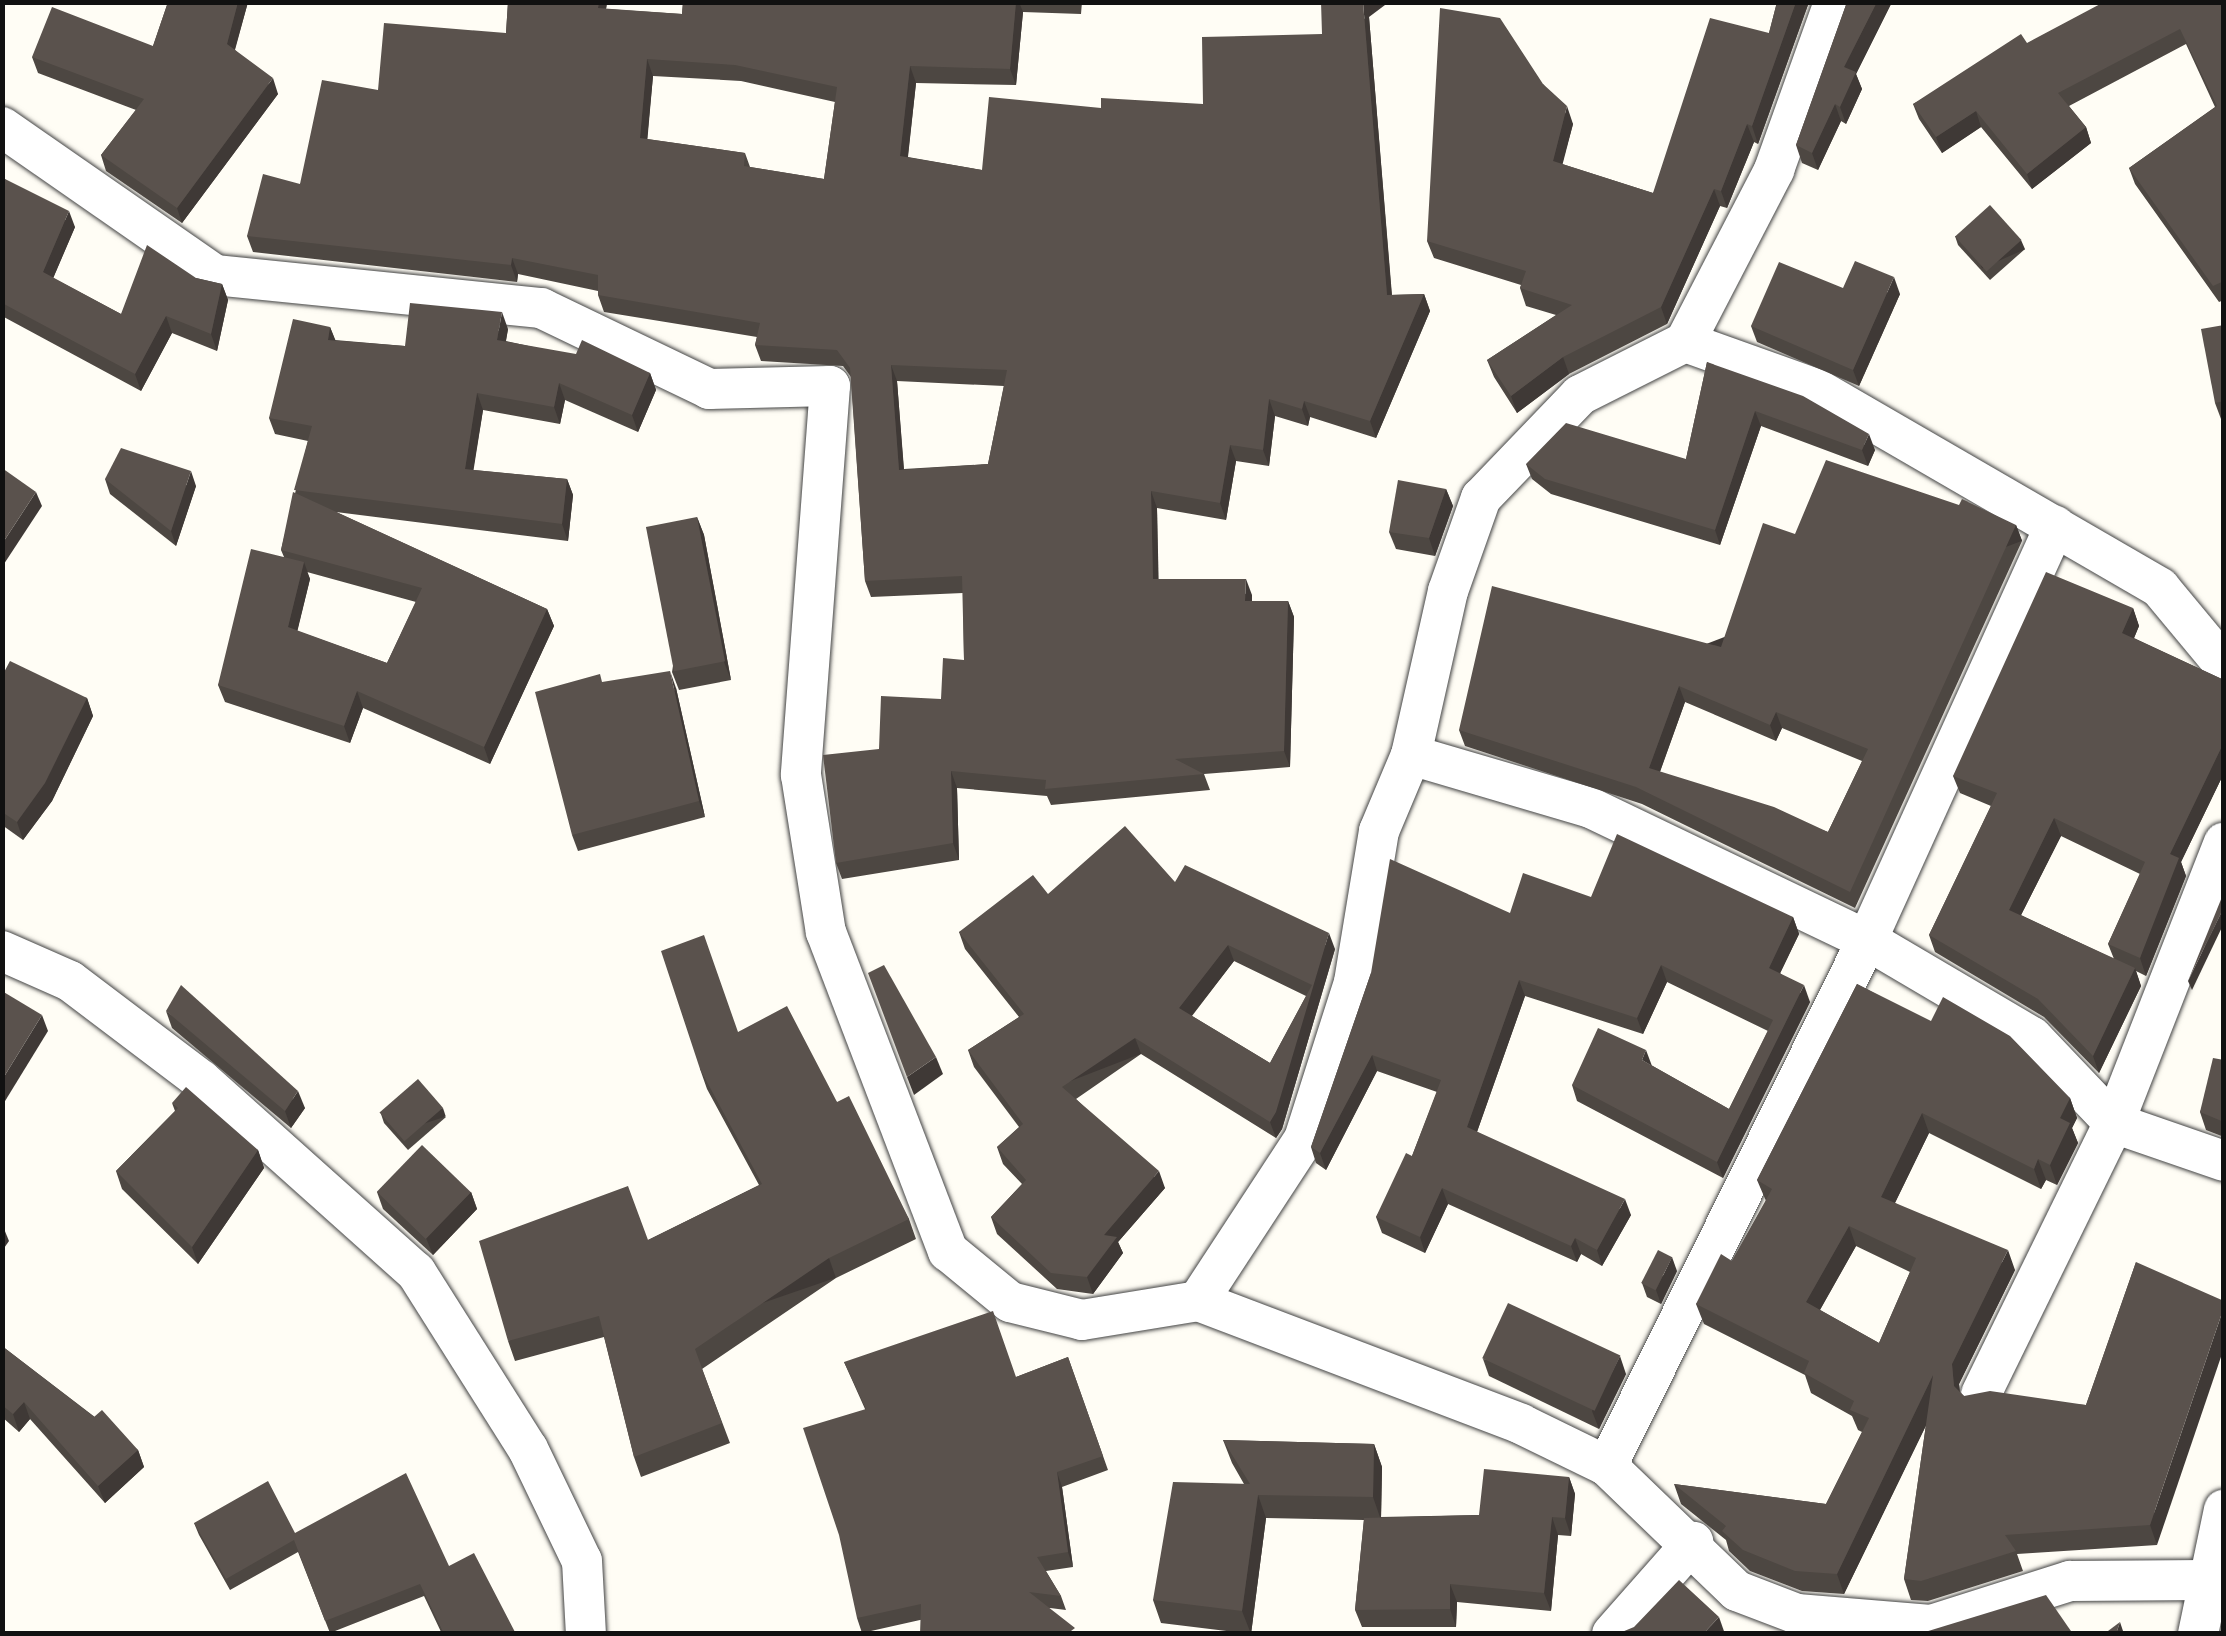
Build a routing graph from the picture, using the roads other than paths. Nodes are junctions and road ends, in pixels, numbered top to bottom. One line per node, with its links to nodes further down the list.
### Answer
1 (1834, 2): 3 (street)
2 (2, 126): 12 (street)
3 (1685, 342): 4 (street); 6 (street)
4 (2055, 526): 5 (street); 8 (street)
5 (2224, 664)
6 (1411, 755): 8 (street); 12 (street)
7 (2224, 843): 10 (street)
8 (1867, 940): 10 (street); 14 (street)
9 (2, 951): 18 (street)
10 (2114, 1124): 11 (street); 13 (street)
11 (2224, 1161)
12 (1198, 1301): 14 (street)
13 (1981, 1394)
14 (1607, 1466): 16 (street)
15 (2224, 1510): 17 (street)
16 (1692, 1542): 17 (street); 19 (street)
17 (2205, 1580): 20 (street)
18 (586, 1634)
19 (1612, 1634)
20 (2198, 1634)

